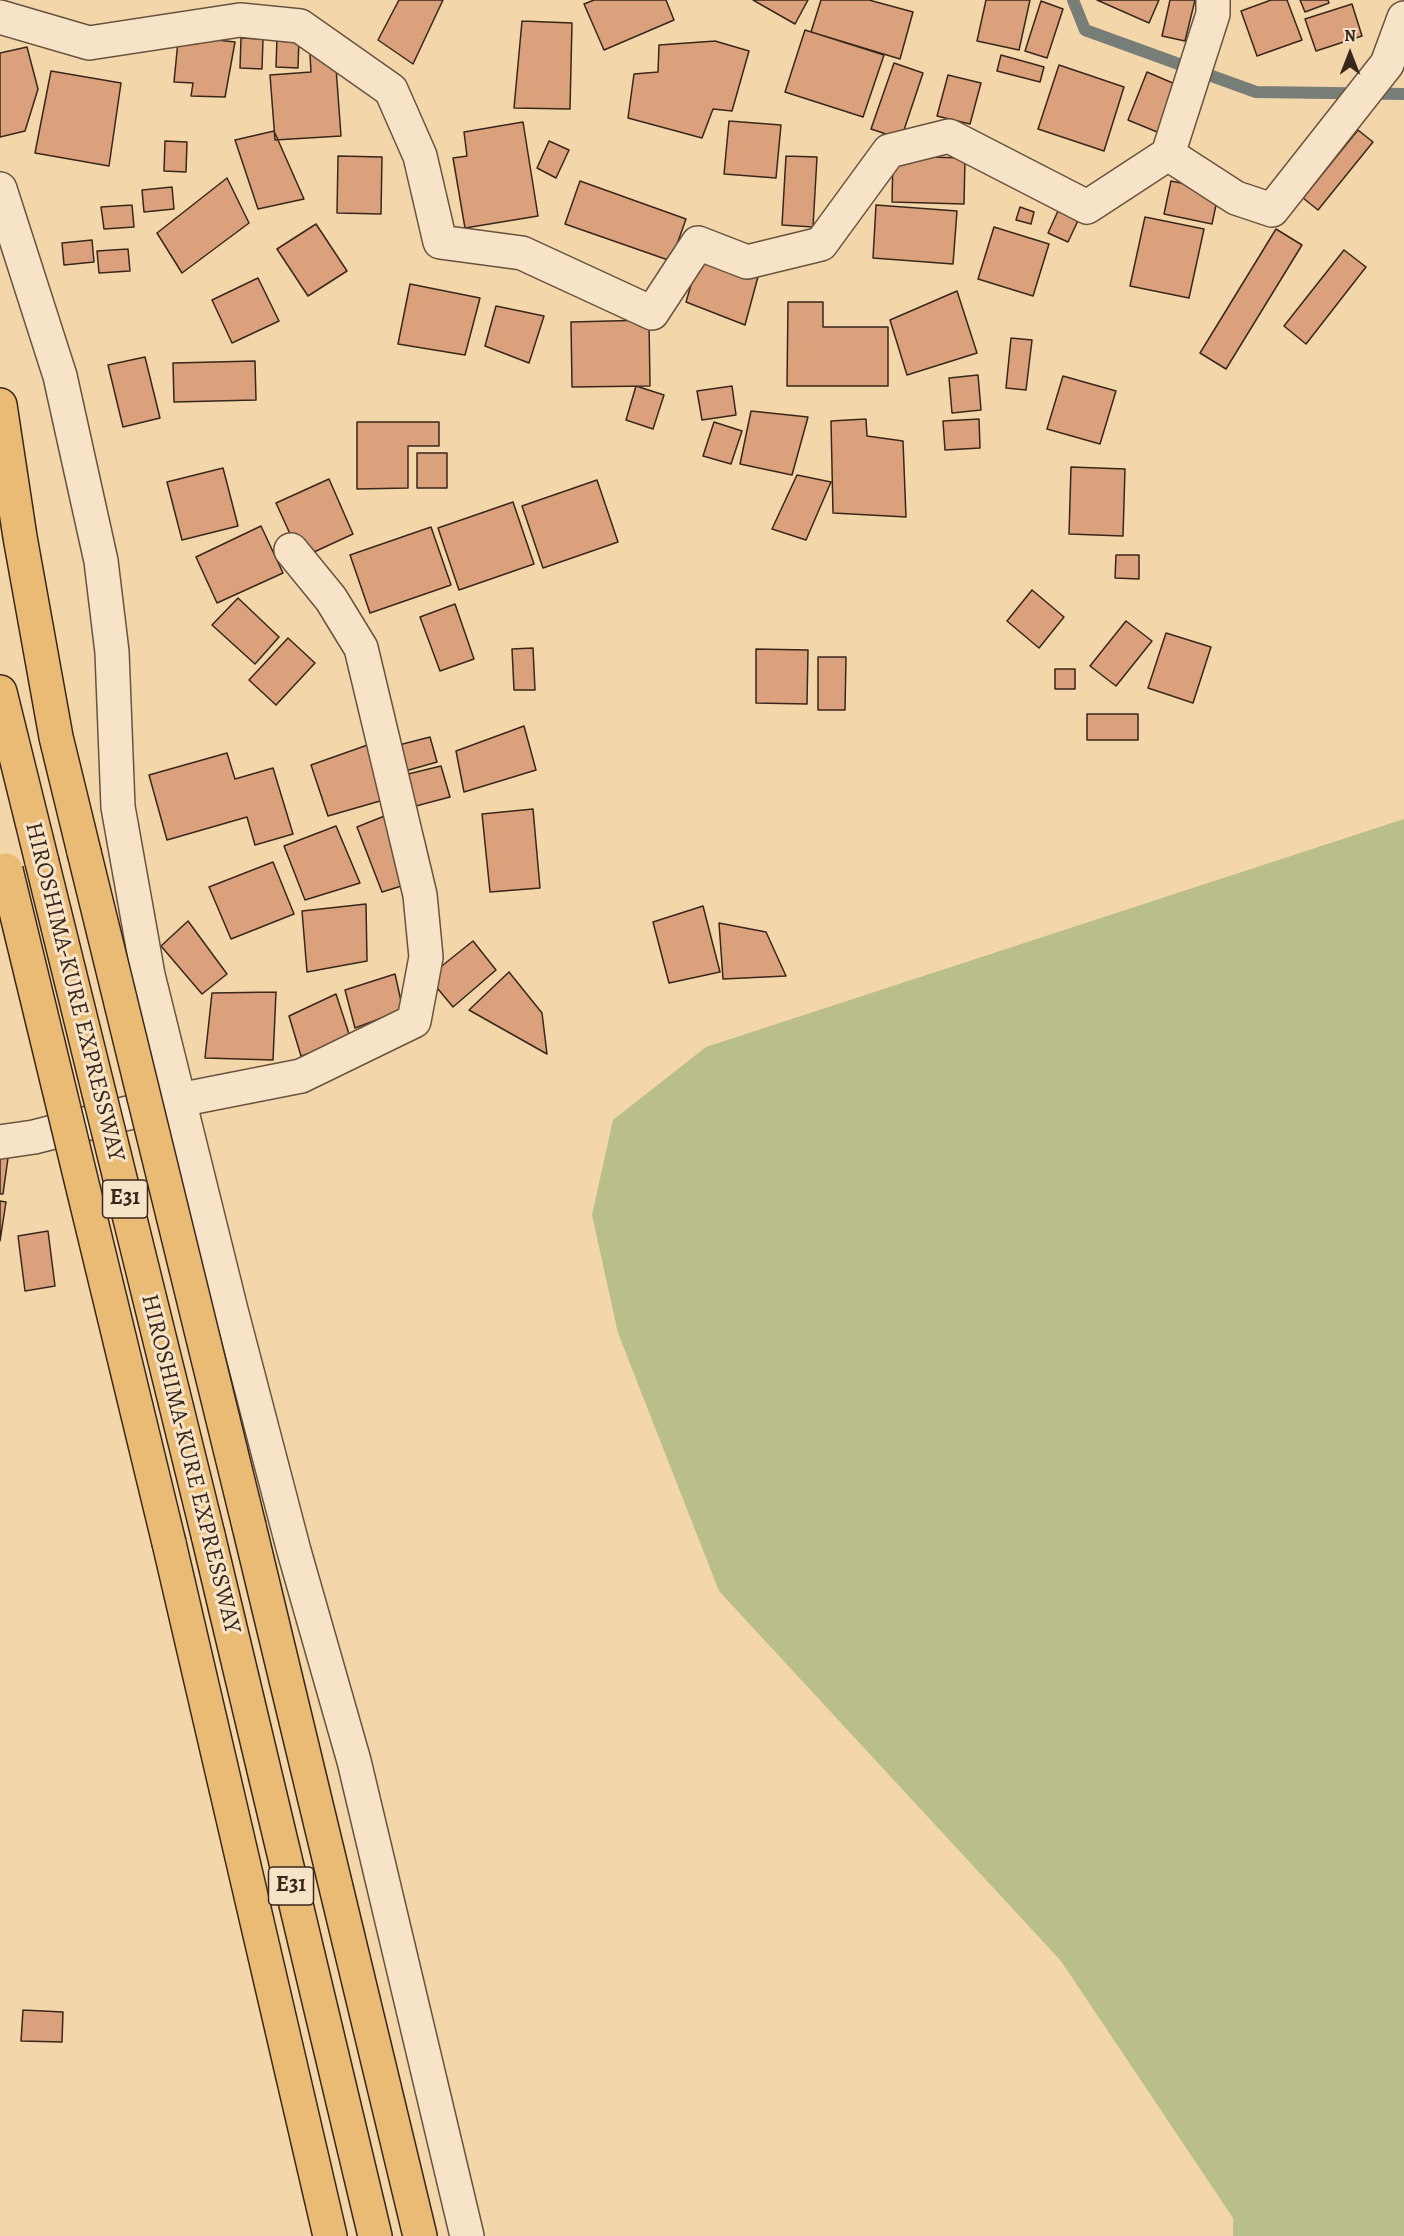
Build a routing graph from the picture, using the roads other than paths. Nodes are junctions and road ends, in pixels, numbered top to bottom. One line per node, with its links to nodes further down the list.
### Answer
1 (1213, 0): 4 (street)
2 (0, 17): 4 (street)
3 (1404, 18): 4 (street)
4 (1168, 154)
5 (0, 189): 10 (street)
6 (0, 405): 14 (highway, bridge)
7 (291, 550): 10 (street)
8 (0, 692): 13 (highway, HIROSHIMA-KURE EXPRESSWAY / E31, bridge)
9 (3, 861): 12 (highway, bridge)
10 (179, 1100): 11 (street); 15 (street)
11 (0, 1142)
12 (330, 2236)
13 (375, 2236)
14 (420, 2236)
15 (467, 2236)

